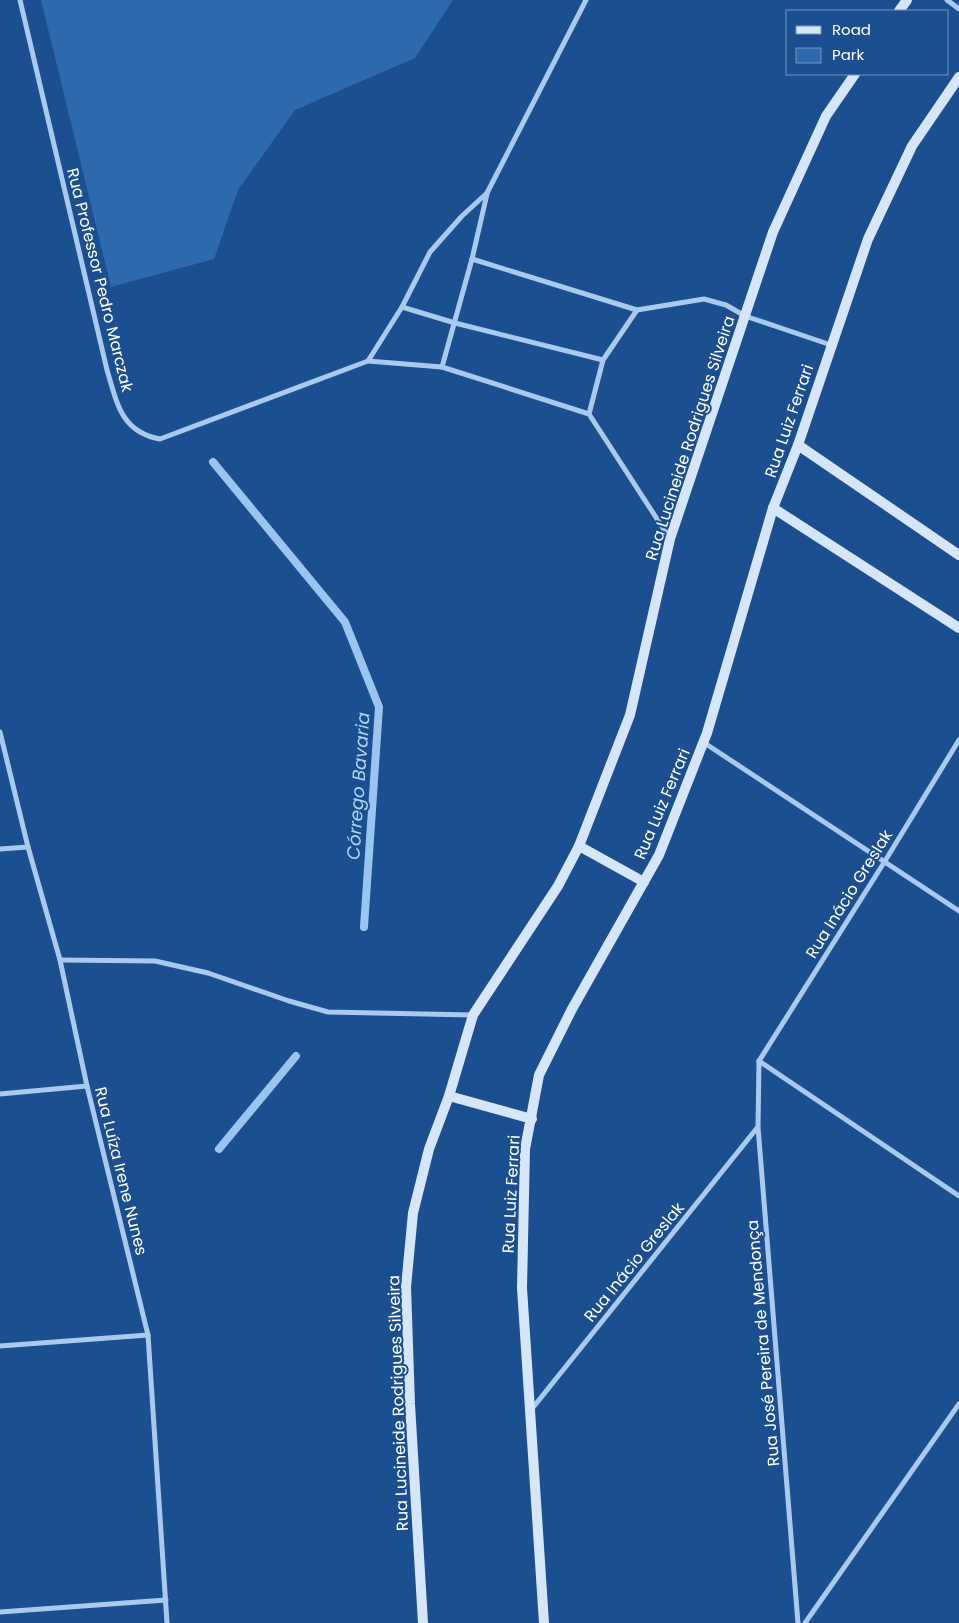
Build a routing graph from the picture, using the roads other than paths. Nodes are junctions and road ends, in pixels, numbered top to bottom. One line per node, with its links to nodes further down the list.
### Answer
1 (20, 0): 15 (street, Rua Professor Pedro Marczak)
2 (586, 0): 7 (street)
3 (947, 0): 4 (street)
4 (959, 9)
5 (854, 75): 11 (street, Rua Lucineide Rodrigues Silveira)
6 (959, 77): 13 (street, Rua Luiz Ferrari)
7 (487, 193): 8 (street); 9 (street)
8 (472, 259): 10 (street); 12 (street)
9 (402, 307): 12 (street); 15 (street)
10 (637, 310): 11 (street); 14 (street)
11 (745, 316): 13 (street); 20 (street, Rua Lucineide Rodrigues Silveira)
12 (455, 323): 14 (street); 16 (street)
13 (831, 345): 18 (street, Rua Luiz Ferrari)
14 (603, 360): 17 (street)
15 (368, 361): 16 (street)
16 (442, 367): 17 (street)
17 (589, 414): 20 (street)
18 (798, 445): 19 (street, Rua Luiz Ferrari); 21 (street)
19 (773, 508): 22 (street); 25 (street, Rua Luiz Ferrari)
20 (670, 539): 26 (street, Rua Lucineide Rodrigues Silveira)
21 (959, 555)
22 (959, 628)
23 (0, 732): 27 (street, Rua Luíza Irene Nunes)
24 (959, 740): 29 (street, Rua Inácio Greslak)
25 (703, 742): 29 (street); 30 (street, Rua Luiz Ferrari)
26 (579, 846): 30 (street); 33 (street, Rua Lucineide Rodrigues Silveira)
27 (28, 847): 28 (street); 32 (street, Rua Luíza Irene Nunes)
28 (0, 850)
29 (885, 861): 31 (street); 34 (street, Rua Inácio Greslak)
30 (644, 882): 38 (street, Rua Luiz Ferrari)
31 (959, 911)
32 (60, 960): 33 (street); 35 (street, Rua Luíza Irene Nunes)
33 (473, 1015): 37 (street, Rua Lucineide Rodrigues Silveira)
34 (759, 1061): 39 (street, Rua José Pereira de Mendonça); 40 (street)
35 (87, 1086): 36 (street); 41 (street, Rua Luíza Irene Nunes)
36 (0, 1094)
37 (449, 1096): 38 (street); 48 (street, Rua Lucineide Rodrigues Silveira)
38 (532, 1119): 44 (street, Rua Luiz Ferrari)
39 (758, 1128): 44 (street, Rua Inácio Greslak); 50 (street, Rua José Pereira de Mendonça)
40 (959, 1196)
41 (148, 1335): 42 (street); 45 (street, Rua Luíza Irene Nunes)
42 (0, 1346)
43 (959, 1404): 51 (street)
44 (529, 1412): 49 (street, Rua Luiz Ferrari)
45 (166, 1600): 46 (street); 47 (street, Rua Luíza Irene Nunes)
46 (0, 1612)
47 (167, 1623)
48 (423, 1623)
49 (544, 1623)
50 (798, 1623)
51 (806, 1623)

